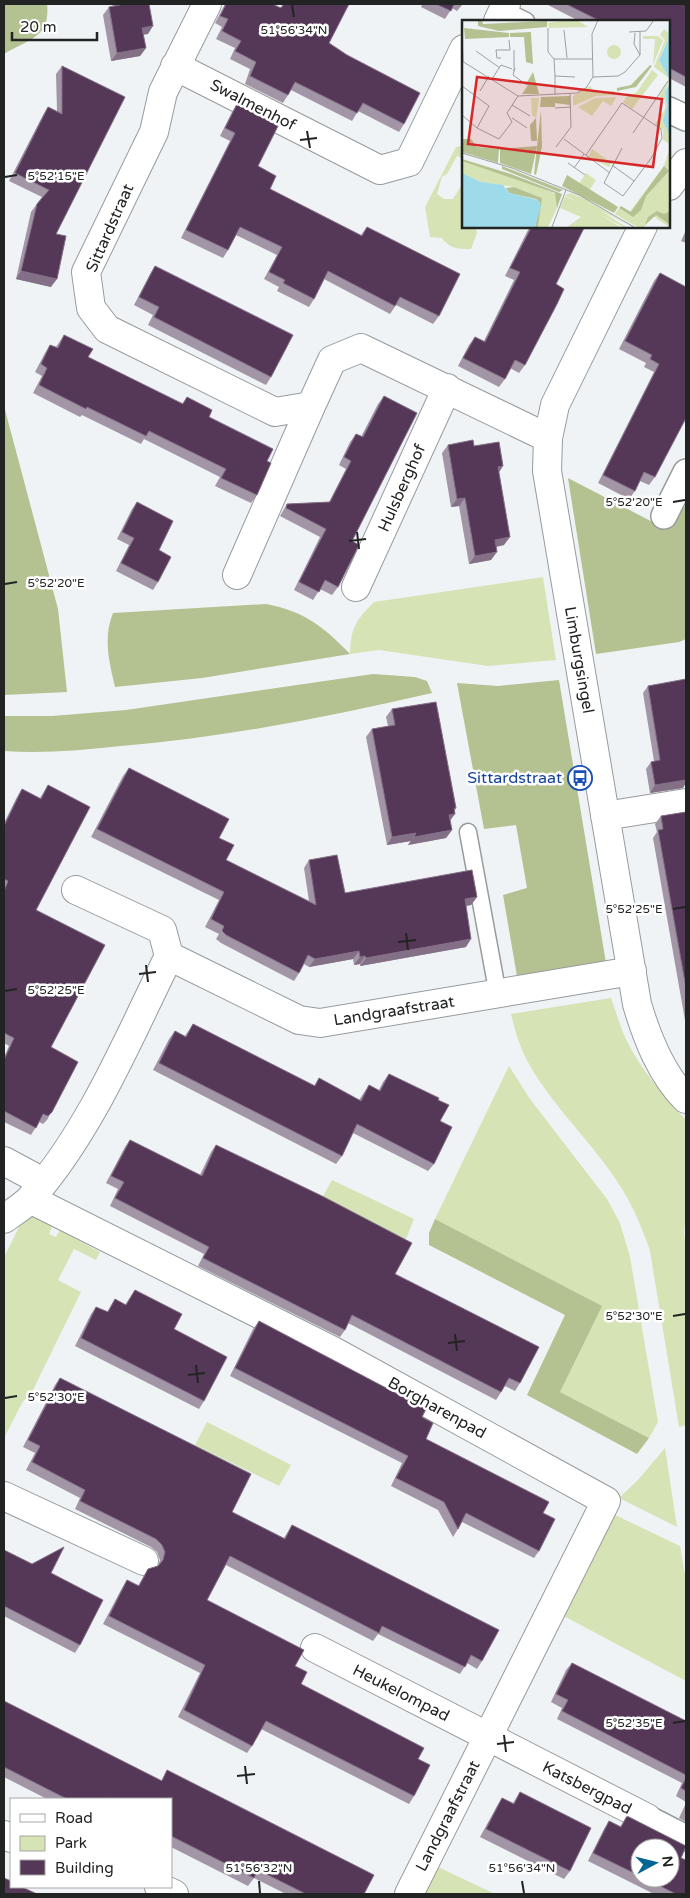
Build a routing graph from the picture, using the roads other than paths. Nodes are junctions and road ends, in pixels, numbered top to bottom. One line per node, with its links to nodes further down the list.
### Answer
1 (207, 4): 3 (street, Sittardstraat)
2 (462, 53): 3 (street, Swalmenhof)
3 (175, 66): 10 (street, Sittardstraat)
4 (670, 110): 5 (street)
5 (686, 118)
6 (686, 163): 7 (street)
7 (670, 185)
8 (642, 228): 11 (street, Limburgsingel)
9 (447, 388): 10 (street); 11 (street); 15 (street, Hulsberghof)
10 (311, 406): 14 (street)
11 (548, 438): 17 (street, Limburgsingel)
12 (686, 472): 13 (street)
13 (664, 516)
14 (237, 575)
15 (356, 587)
16 (686, 803): 17 (street)
17 (606, 816): 21 (street, Limburgsingel)
18 (468, 832): 22 (lane)
19 (76, 890): 20 (street)
20 (169, 956): 22 (street, Landgraafstraat); 25 (street)
21 (632, 970): 22 (street, Landgraafstraat); 23 (street, Limburgsingel)
22 (498, 995)
23 (686, 1099)
24 (4, 1161): 25 (street)
25 (37, 1191): 26 (street); 30 (street, Borgharenpad)
26 (4, 1219)
27 (4, 1496): 28 (street)
28 (144, 1561)
29 (315, 1648): 30 (street, Heukelompad)
30 (488, 1738): 31 (street, Katsbergpad); 35 (street, Landgraafstraat)
31 (648, 1818): 32 (street, Katsbergpad)
32 (686, 1838)
33 (161, 1888): 34 (street)
34 (174, 1894)
35 (408, 1894)

